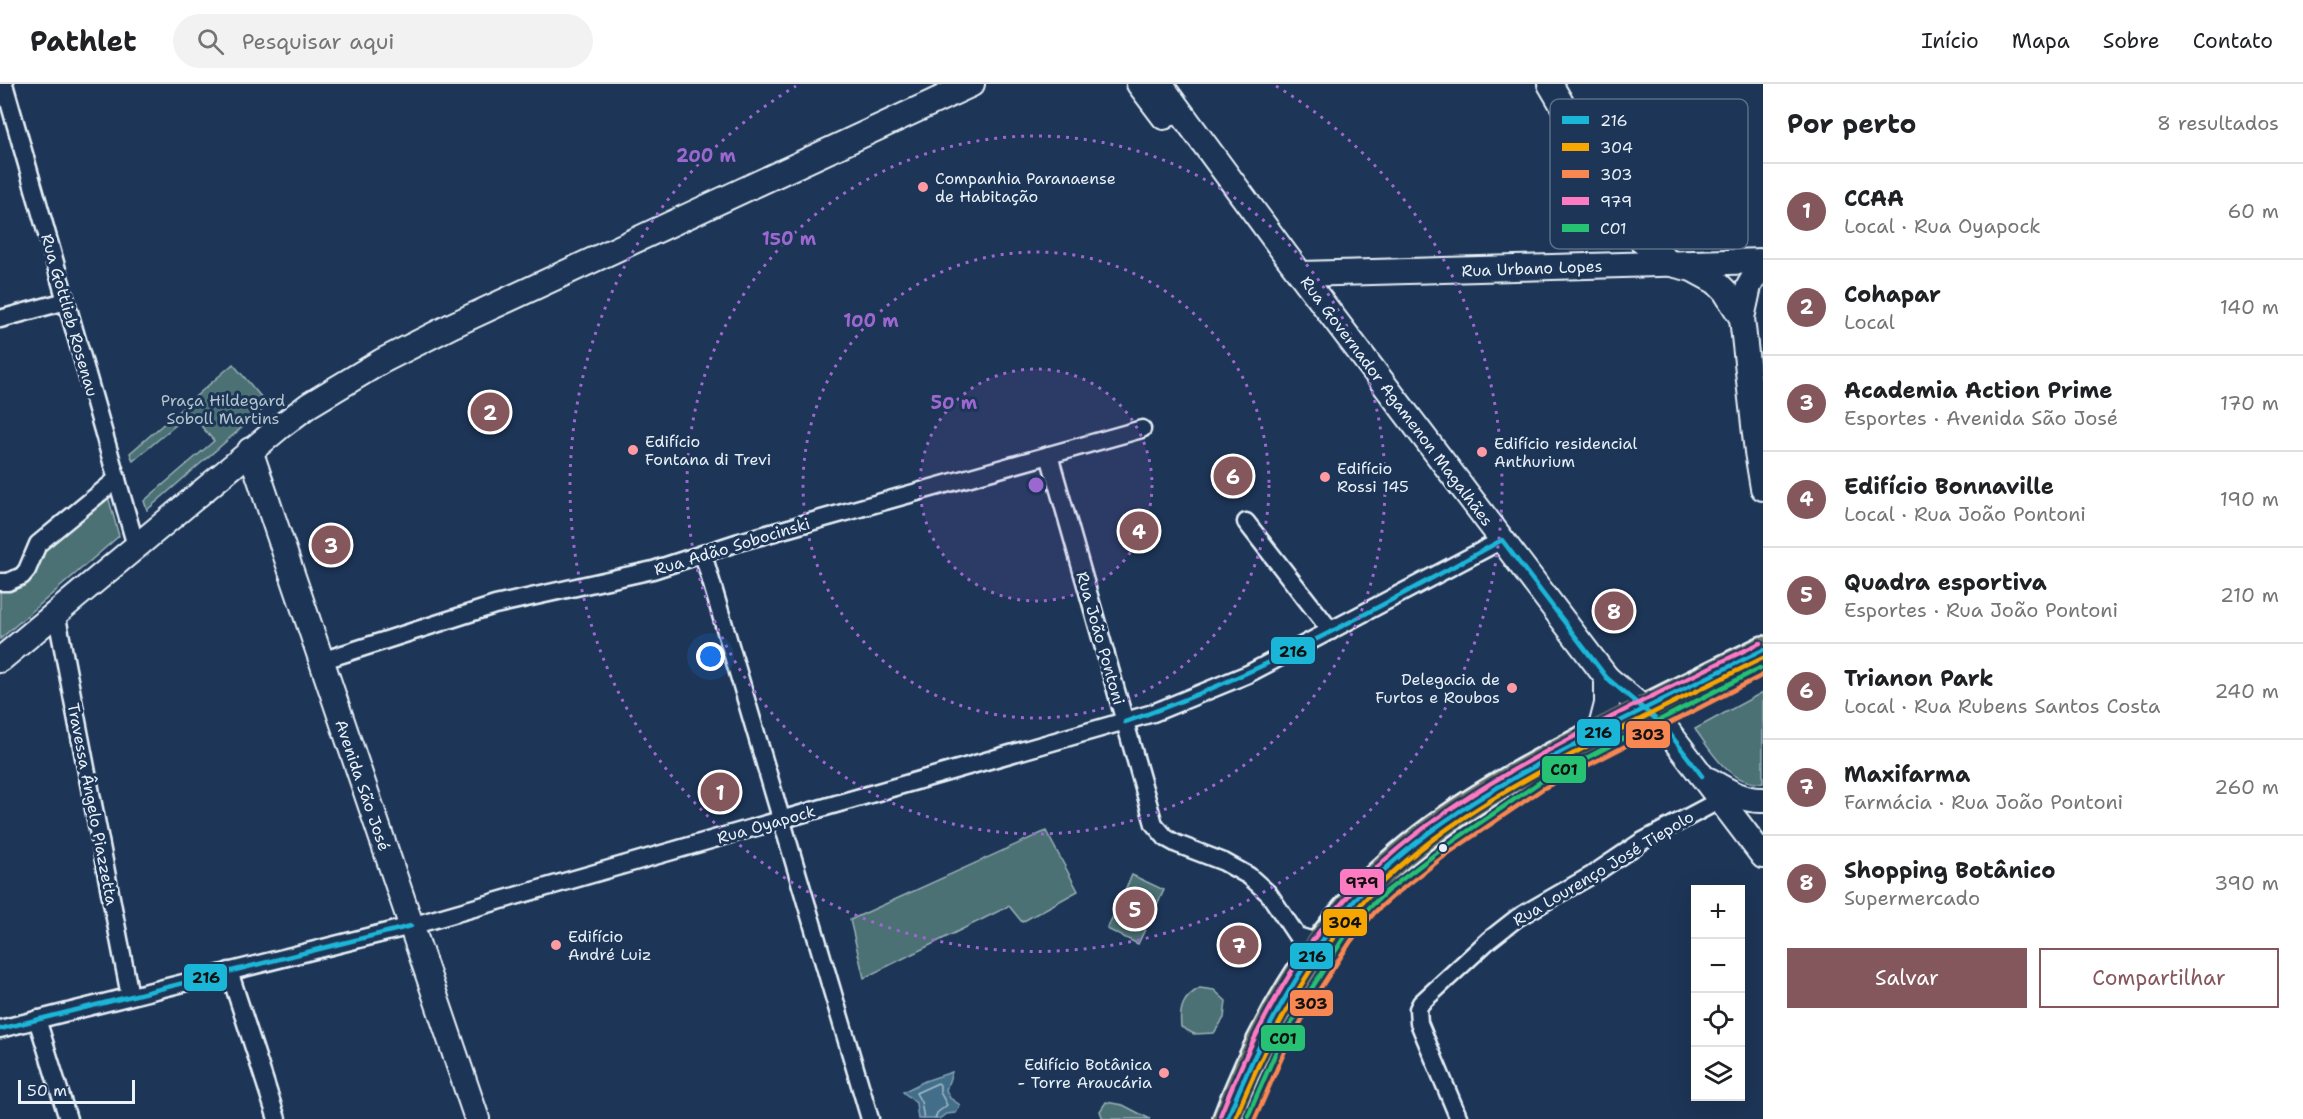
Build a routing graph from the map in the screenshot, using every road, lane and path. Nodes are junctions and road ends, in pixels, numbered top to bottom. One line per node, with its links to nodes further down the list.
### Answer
1 (4, 84): 18 (street, Rua Gottlieb Rosenau)
2 (972, 84): 9 (main road)
3 (1139, 84): 14 (main road)
4 (1160, 84): 14 (main road, Rua Governador Agamenon Magalhães)
5 (1176, 84): 14 (main road)
6 (1533, 84): 12 (main road)
7 (1550, 84): 10 (main road)
8 (1567, 84): 11 (main road)
9 (945, 90): 22 (main road)
10 (1559, 99)
11 (1575, 99)
12 (1550, 112)
13 (1652, 249): 16 (main road)
14 (1286, 255): 17 (main road, Rua Governador Agamenon Magalhães)
15 (1763, 261): 16 (main road, Rua Urbano Lopes); 19 (main road)
16 (1671, 264): 17 (main road, Rua Urbano Lopes); 19 (main road)
17 (1301, 274): 27 (main road, Rua Governador Agamenon Magalhães)
18 (66, 301): 20 (street); 24 (street, Rua Gottlieb Rosenau)
19 (1742, 318): 25 (main road)
20 (0, 320)
21 (1142, 429): 23 (street, Rua Adão Sobocinski)
22 (250, 450): 28 (main road); 35 (main road, Avenida São José)
23 (1049, 455): 29 (street, Rua Adão Sobocinski); 38 (street, Rua João Pontoni)
24 (117, 478): 28 (street, Rua Gottlieb Rosenau); 30 (street)
25 (1763, 488)
26 (1246, 522): 32 (street)
27 (1502, 540): 32 (street, Rua Oyapock); 36 (main road, Rua Governador Agamenon Magalhães)
28 (136, 546): 31 (main road)
29 (703, 555): 35 (street, Rua Adão Sobocinski); 43 (street)
30 (0, 582)
31 (56, 612): 34 (main road); 48 (street, Travessa Ângelo Piazzetta)
32 (1331, 631): 38 (street, Rua Oyapock)
33 (1763, 651): 37 (main road)
34 (0, 660)
35 (321, 662): 45 (main road, Avenida São José)
36 (1607, 678): 37 (main road, Rua Governador Agamenon Magalhães); 39 (main road)
37 (1644, 708): 39 (main road); 40 (main road, Rua Governador Agamenon Magalhães)
38 (1125, 722): 43 (street, Rua Oyapock); 46 (street, Rua João Pontoni)
39 (1600, 731): 46 (main road)
40 (1702, 776): 41 (main road, Rua Governador Agamenon Magalhães); 42 (main road)
41 (1720, 800): 44 (main road, Rua Governador Agamenon Magalhães); 56 (street, Rua Lourenço José Tiepolo)
42 (1763, 800)
43 (781, 820): 45 (street, Rua Oyapock); 54 (street)
44 (1763, 856)
45 (411, 926): 47 (street, Rua Oyapock); 53 (main road, Avenida São José)
46 (1321, 943): 55 (main road)
47 (229, 971): 48 (street, Rua Oyapock); 52 (street)
48 (130, 996): 49 (street, Rua Oyapock)
49 (37, 1019): 50 (street, Rua Oyapock); 51 (street)
50 (0, 1029)
51 (68, 1119)
52 (277, 1119)
53 (477, 1119)
54 (870, 1119)
55 (1227, 1119)
56 (1459, 1119)

